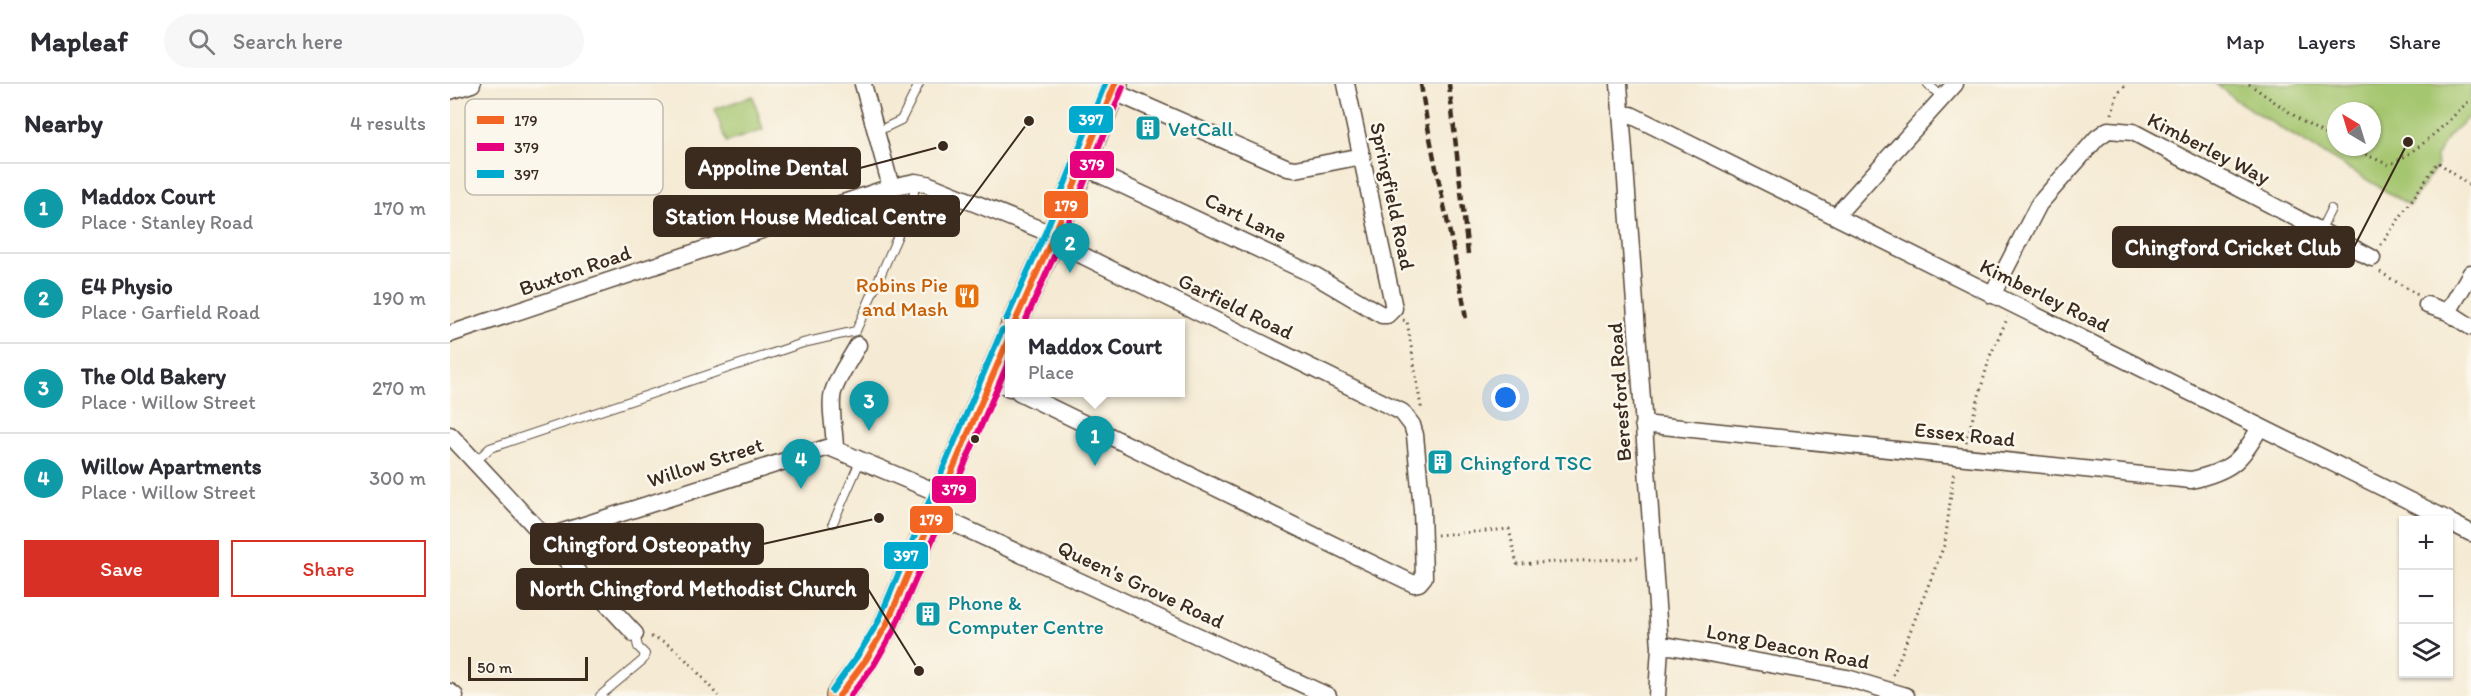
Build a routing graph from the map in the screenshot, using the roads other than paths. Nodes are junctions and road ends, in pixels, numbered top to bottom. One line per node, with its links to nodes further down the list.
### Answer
1 (472, 84): 9 (street)
2 (863, 84): 12 (street)
3 (919, 84): 12 (lane)
4 (1346, 84): 13 (street, Springfield Road)
5 (1618, 84): 11 (street, Beresford Road)
6 (1928, 84): 10 (lane)
7 (1955, 84): 10 (street)
8 (1113, 87): 13 (street); 14 (main road)
9 (450, 91)
10 (1943, 98): 18 (street)
11 (1621, 115): 18 (street, Kimberley Road); 34 (street, Beresford Road)
12 (876, 132): 16 (street)
13 (1362, 156): 26 (street, Springfield Road)
14 (1082, 166): 20 (main road); 26 (street, Cart Lane)
15 (915, 182): 16 (street, Buxton Road); 20 (street, Buxton Road); 40 (lane)
16 (891, 187): 29 (street, Buxton Road)
17 (2331, 208): 19 (lane)
18 (1837, 217): 23 (street, Kimberley Road)
19 (2320, 231): 21 (street, Kimberley Way); 23 (street, Kimberley Way)
20 (1052, 237): 27 (main road); 33 (street, Garfield Road)
21 (2372, 258)
22 (2471, 273): 25 (street)
23 (1992, 295): 35 (street, Kimberley Road)
24 (2427, 305): 25 (street)
25 (2448, 312): 28 (street)
26 (1387, 315)
27 (1016, 319)
28 (2471, 327)
29 (450, 334)
30 (858, 345): 37 (street)
31 (1005, 358): 32 (main road)
32 (1000, 383): 41 (main road)
33 (1027, 397)
34 (1644, 424): 35 (street, Essex Road); 48 (street, Beresford Road)
35 (2260, 427): 42 (street, Kimberley Road)
36 (450, 435): 38 (street)
37 (835, 449): 39 (street, Willow Street); 46 (street, Willow Street)
38 (456, 454): 40 (street)
39 (861, 459): 41 (street, Willow Street); 43 (lane)
40 (475, 462): 46 (street)
41 (938, 504): 52 (main road); 53 (street, Queen's Grove Road)
42 (2438, 516)
43 (833, 523)
44 (2453, 524): 45 (street, Kimberley Road)
45 (2471, 533)
46 (550, 542): 47 (street)
47 (635, 634): 51 (lane)
48 (1660, 647): 54 (street, Beresford Road); 55 (street, Long Deacon Road)
49 (450, 692): 50 (street)
50 (455, 696)
51 (600, 696)
52 (839, 696)
53 (1328, 696)
54 (1657, 696)
55 (1906, 696)

